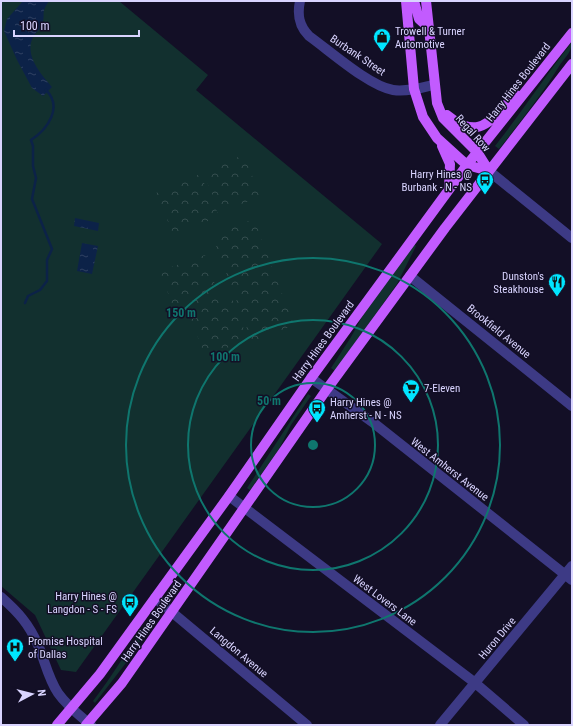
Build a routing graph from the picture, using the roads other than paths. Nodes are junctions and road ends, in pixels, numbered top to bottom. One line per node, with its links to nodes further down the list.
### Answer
1 (300, 1): 11 (street, Burbank Street)
2 (406, 1): 11 (main road, Regal Row)
3 (414, 1): 5 (main road)
4 (426, 1): 5 (main road, Regal Row)
5 (428, 27): 10 (main road, Regal Row)
6 (572, 33): 9 (main road, Harry Hines Boulevard)
7 (572, 55): 8 (main road)
8 (571, 65): 16 (main road, Harry Hines Boulevard)
9 (532, 83): 12 (main road); 14 (main road, Harry Hines Boulevard)
10 (433, 85): 11 (street, Burbank Street); 12 (main road, Regal Row)
11 (414, 89): 13 (main road, Regal Row)
12 (439, 108): 14 (main road, Regal Row)
13 (437, 138): 15 (main road, Regal Row); 17 (main road)
14 (477, 152): 15 (main road, Harry Hines Boulevard); 16 (main road, Regal Row)
15 (467, 165): 16 (main road, Regal Row); 17 (main road, Harry Hines Boulevard)
16 (488, 172): 18 (street); 19 (main road, Harry Hines Boulevard)
17 (448, 191): 20 (main road, Harry Hines Boulevard)
18 (572, 238)
19 (410, 276): 21 (main road, Harry Hines Boulevard); 22 (street, Brookfield Avenue)
20 (312, 378): 21 (street, West Amherst Avenue); 23 (main road, Harry Hines Boulevard)
21 (327, 389): 24 (main road, Harry Hines Boulevard); 26 (street, West Amherst Avenue)
22 (572, 406)
23 (229, 496): 24 (street, West Lovers Lane); 28 (main road, Harry Hines Boulevard)
24 (245, 508): 29 (main road, Harry Hines Boulevard); 30 (street, West Lovers Lane)
25 (572, 566): 26 (street, Huron Drive)
26 (568, 577): 30 (street, Huron Drive)
27 (1, 597): 31 (street)
28 (155, 598): 29 (street, Langdon Avenue); 31 (main road, Harry Hines Boulevard)
29 (172, 612): 32 (main road, Harry Hines Boulevard); 34 (street, Langdon Avenue)
30 (474, 682): 35 (street, Huron Drive); 36 (street, West Lovers Lane)
31 (72, 709): 32 (street); 33 (main road, Harry Hines Boulevard)
32 (89, 724)
33 (57, 725)
34 (307, 725)
35 (440, 725)
36 (524, 725)

